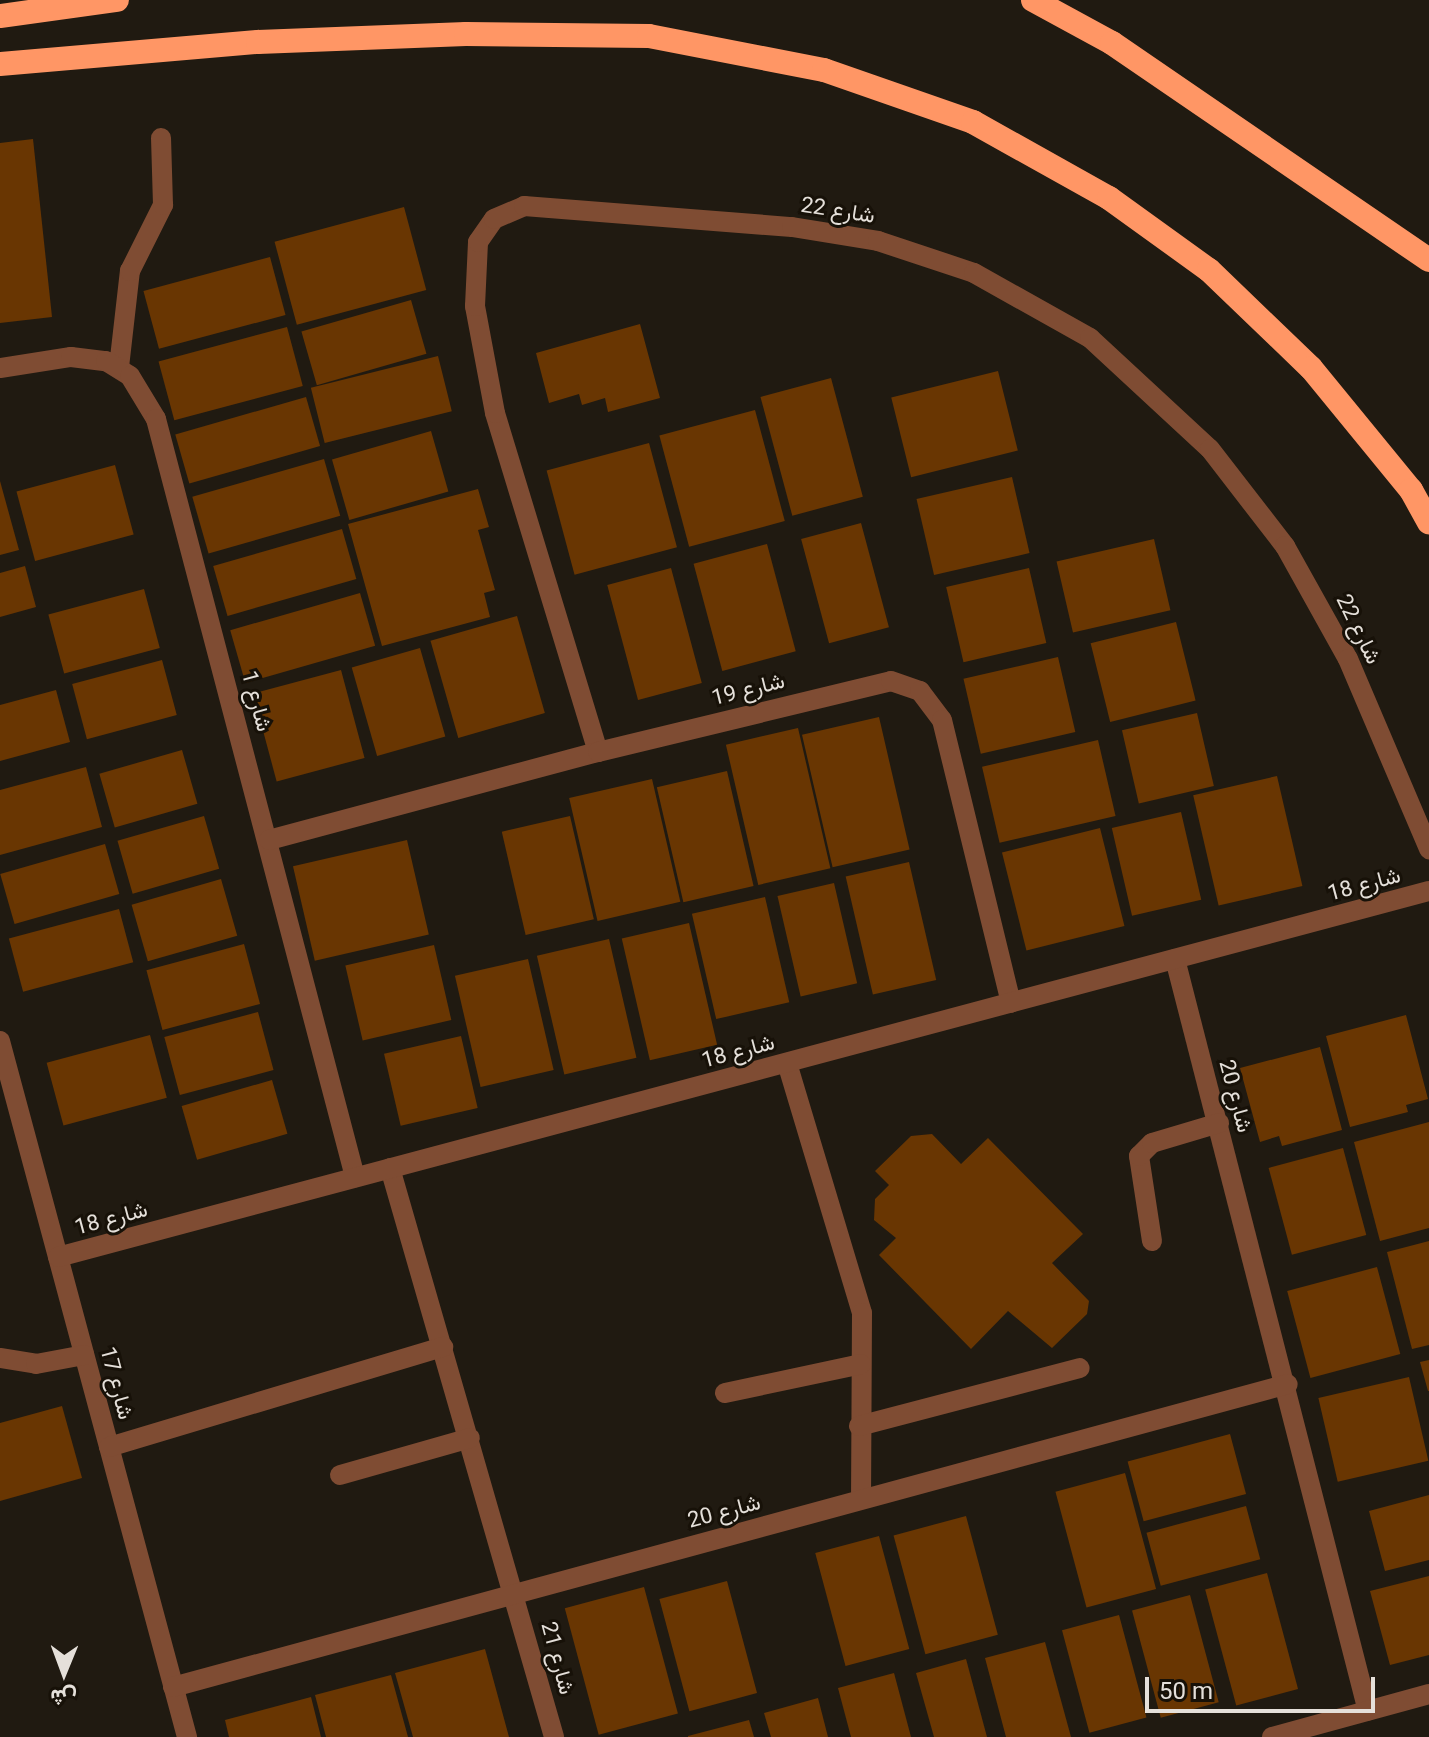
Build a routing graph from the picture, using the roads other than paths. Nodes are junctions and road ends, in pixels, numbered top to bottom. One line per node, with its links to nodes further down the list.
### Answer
1 (117, 0): 3 (highway)
2 (1033, 0): 6 (highway)
3 (0, 16)
4 (0, 64): 9 (highway)
5 (161, 138): 7 (street)
6 (1429, 260)
7 (119, 367): 8 (street); 11 (street, شارع 1)
8 (0, 368)
9 (1429, 522)
10 (598, 752): 11 (street, شارع 19); 12 (street, شارع 22); 15 (street, شارع 19)
11 (269, 840): 21 (street, شارع 1)
12 (1429, 849)
13 (1429, 891): 14 (street, شارع 18)
14 (1175, 959): 15 (street, شارع 18); 19 (street, شارع 20)
15 (1011, 1003): 17 (street, شارع 18)
16 (0, 1041): 18 (street, شارع 17)
17 (787, 1063): 20 (street, شارع 18); 27 (street)
18 (3, 1067): 23 (street, شارع 17)
19 (1219, 1123): 22 (street); 29 (street, شارع 20)
20 (390, 1168): 21 (street, شارع 18); 24 (street, شارع 21)
21 (355, 1177): 23 (street, شارع 18)
22 (1152, 1241)
23 (58, 1257): 25 (street, شارع 17)
24 (443, 1347): 32 (street, شارع 21); 33 (street)
25 (84, 1355): 26 (street); 33 (street, شارع 17)
26 (0, 1358)
27 (861, 1364): 30 (street); 31 (street)
28 (1080, 1368): 31 (street)
29 (1288, 1384): 35 (street, شارع 20); 39 (street, شارع 20)
30 (725, 1393)
31 (859, 1426): 35 (street)
32 (470, 1438): 34 (street); 36 (street, شارع 21)
33 (109, 1447): 37 (street, شارع 17)
34 (340, 1475)
35 (861, 1499): 36 (street, شارع 20)
36 (515, 1592): 37 (street, شارع 20); 41 (street, شارع 21)
37 (173, 1687): 40 (street, شارع 17)
38 (1429, 1694): 39 (street)
39 (1368, 1711): 42 (street)
40 (187, 1737)
41 (554, 1737)
42 (1272, 1737)

